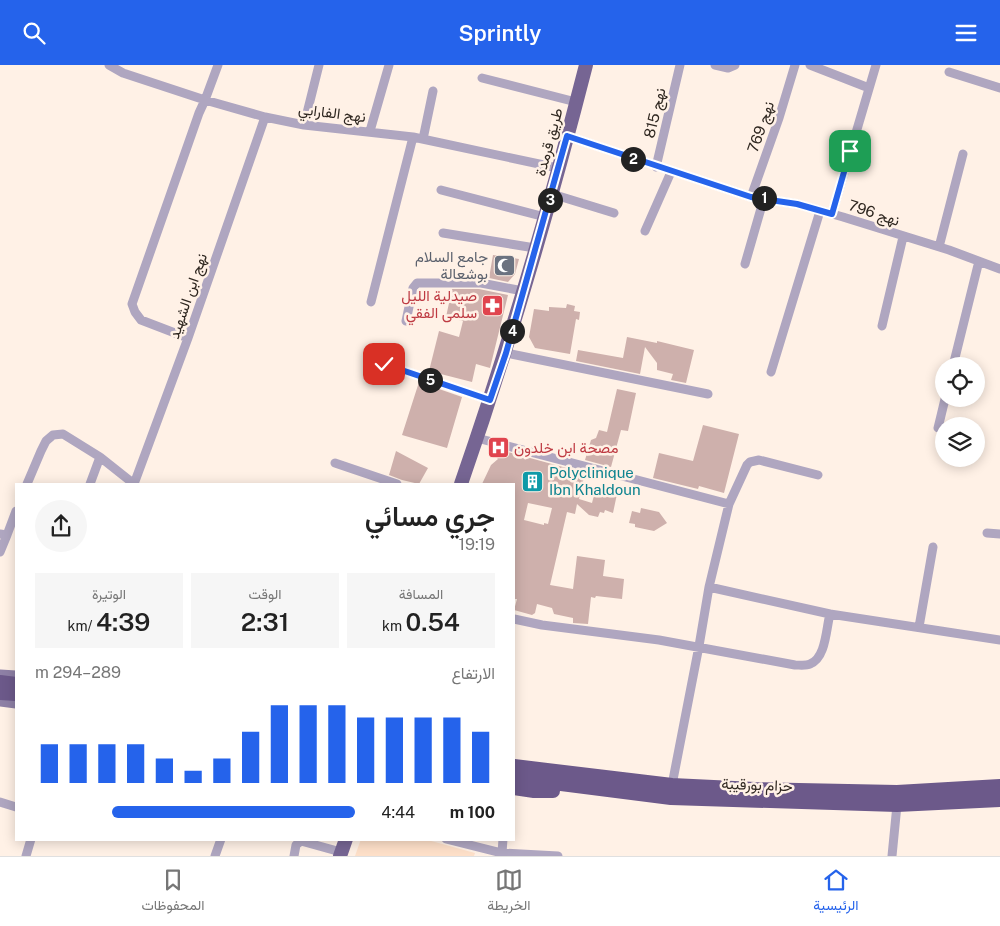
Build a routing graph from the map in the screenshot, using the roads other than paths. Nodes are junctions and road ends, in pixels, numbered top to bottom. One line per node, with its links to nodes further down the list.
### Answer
1 (109, 65): 17 (street, نهج الفارابي)
2 (218, 65): 17 (street)
3 (319, 65): 20 (street)
4 (389, 65): 21 (street)
5 (586, 65): 18 (main road, طريق قرمدة)
6 (680, 65): 26 (street, نهج 815)
7 (715, 65): 8 (street)
8 (735, 65)
9 (795, 65): 31 (street, نهج 769)
10 (810, 65): 15 (street)
11 (876, 65): 15 (street)
12 (949, 72): 14 (street)
13 (482, 79): 18 (street)
14 (1000, 87)
15 (868, 88): 35 (street)
16 (433, 91): 24 (street)
17 (205, 101): 19 (street, نهج الفارابي); 49 (street)
18 (576, 102): 22 (main road, طريق قرمدة)
19 (265, 117): 20 (street, نهج الفارابي); 49 (street, نهج ابن الشهيد)
20 (304, 125): 21 (street, نهج الفارابي)
21 (370, 131): 23 (street, نهج الفارابي)
22 (567, 136): 26 (street, نهج 796); 27 (main road, طريق قرمدة)
23 (413, 137): 24 (street, نهج الفارابي); 46 (street)
24 (423, 139): 27 (street, نهج الفارابي)
25 (963, 154): 40 (street)
26 (656, 167): 28 (street, نهج 796)
27 (558, 168): 30 (main road, طريق قرمدة)
28 (671, 172): 31 (street, نهج 796); 37 (street)
29 (441, 190): 36 (street)
30 (552, 193): 34 (street); 36 (main road, طريق قرمدة)
31 (751, 197): 32 (street, نهج 796)
32 (764, 198): 33 (street, نهج 796); 43 (street)
33 (820, 211): 35 (street, نهج 796); 53 (street)
34 (614, 213)
35 (832, 214): 39 (street, نهج 796)
36 (545, 217): 41 (main road, طريق قرمدة)
37 (645, 231)
38 (443, 233): 41 (street)
39 (903, 237): 40 (street, نهج 796); 48 (street)
40 (940, 247): 42 (street, نهج 796)
41 (535, 248): 45 (main road, طريق قرمدة)
42 (979, 261): 44 (street, نهج 796); 51 (street)
43 (745, 264)
44 (1000, 269)
45 (523, 291): 47 (street); 50 (main road, طريق قرمدة)
46 (371, 302)
47 (406, 321)
48 (882, 325)
49 (188, 338): 63 (street, نهج ابن الشهيد)
50 (506, 353): 54 (street); 55 (main road, طريق قرمدة)
51 (955, 357)
52 (384, 364): 55 (street)
53 (771, 372)
54 (708, 394)
55 (490, 400): 56 (main road, طريق قرمدة)
56 (477, 438): 65 (main road, طريق قرمدة); 66 (street)
57 (100, 457): 60 (street); 61 (street); 62 (street)
58 (335, 463): 64 (street)
59 (818, 475): 66 (street)
60 (27, 483)
61 (90, 483)
62 (133, 483)
63 (134, 483)
64 (393, 483)
65 (461, 483)
66 (729, 504): 73 (street)
67 (15, 513): 69 (street)
68 (987, 533): 70 (street)
69 (3, 534): 72 (street)
70 (1000, 534)
71 (933, 547): 76 (street)
72 (0, 551)
73 (709, 587): 74 (street); 78 (street)
74 (830, 614): 76 (street); 78 (street)
75 (515, 619): 78 (street)
76 (919, 627): 77 (street)
77 (1000, 640)
78 (700, 646): 91 (street)
79 (0, 675): 80 (main road)
80 (15, 676)
81 (0, 682): 82 (highway)
82 (15, 683)
83 (0, 693): 84 (highway)
84 (15, 694)
85 (0, 701): 86 (main road)
86 (15, 703)
87 (515, 757): 92 (highway)
88 (515, 767): 89 (highway, حزام بورقيبة)
89 (535, 775): 90 (highway, حزام بورقيبة); 92 (highway, حزام بورقيبة)
90 (515, 778)
91 (672, 785): 92 (highway, حزام بورقيبة); 93 (highway, حزام بورقيبة)
92 (620, 786): 94 (highway); 97 (highway, حزام بورقيبة)
93 (1000, 786)
94 (515, 788)
95 (1000, 800): 97 (highway, حزام بورقيبة)
96 (0, 802): 98 (street)
97 (897, 805): 110 (street)
98 (15, 807)
99 (30, 841): 105 (street)
100 (220, 841): 106 (street)
101 (454, 841): 104 (street)
102 (503, 841): 104 (street)
103 (342, 849): 107 (street)
104 (502, 853): 108 (street)
105 (26, 856)
106 (215, 856)
107 (294, 856)
108 (531, 856): 109 (street)
109 (558, 856)
110 (892, 856)

